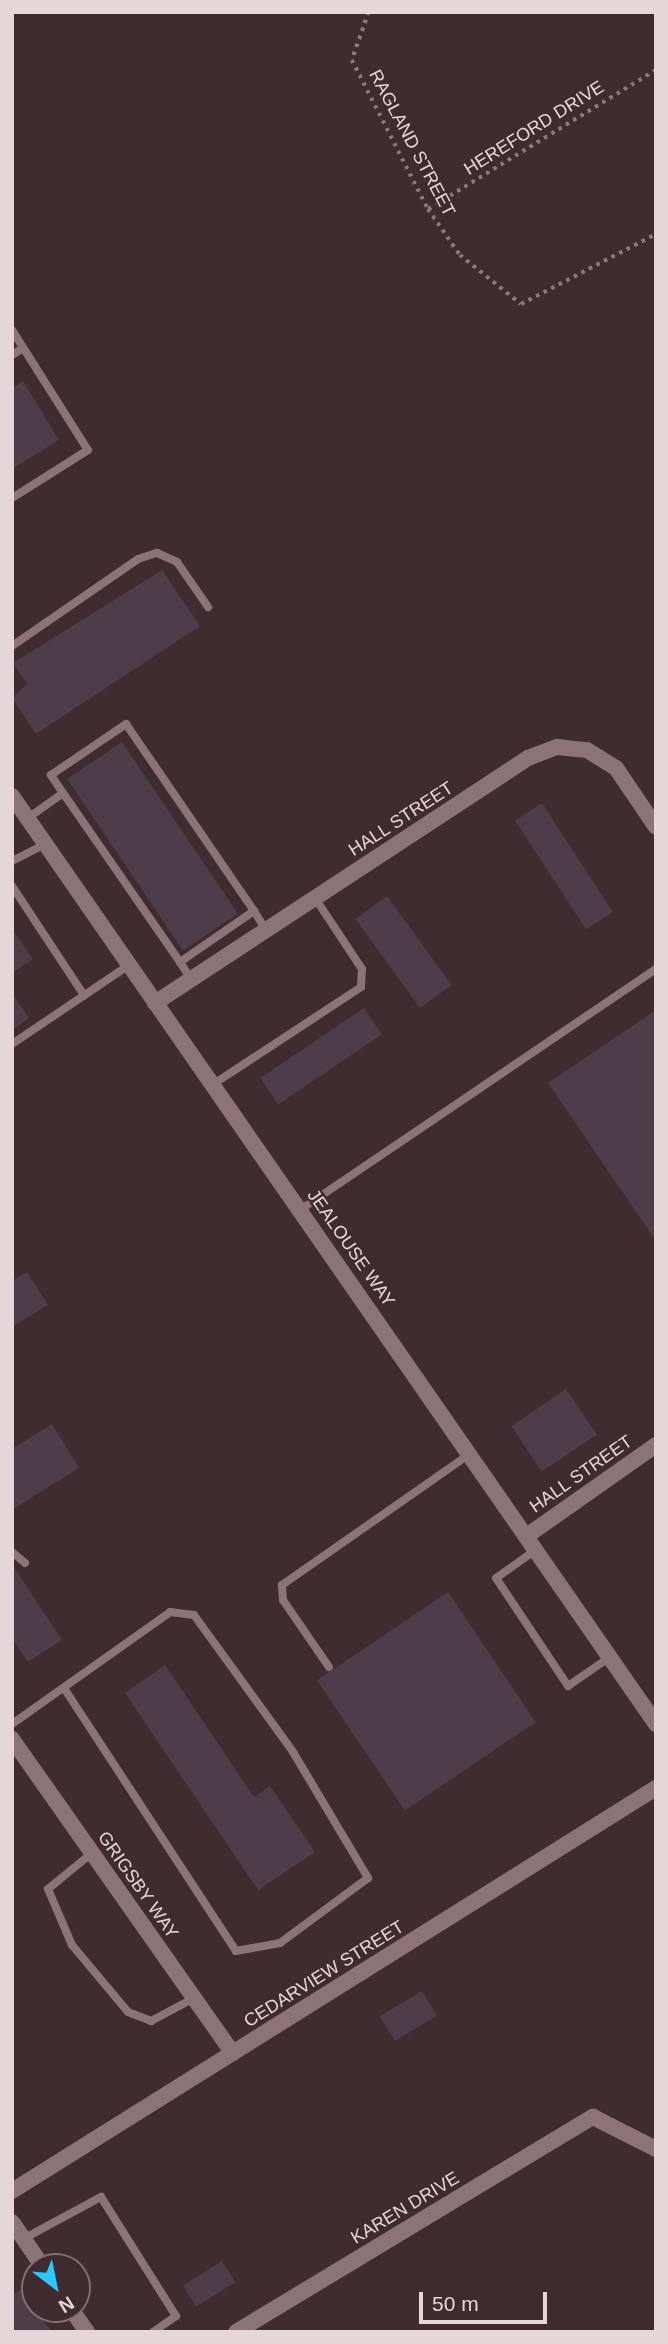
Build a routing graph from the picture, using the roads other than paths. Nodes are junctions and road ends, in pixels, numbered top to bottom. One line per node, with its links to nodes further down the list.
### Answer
1 (12, 330): 2 (lane)
2 (23, 348): 3 (lane); 4 (lane)
3 (12, 355)
4 (12, 498)
5 (208, 607): 6 (lane)
6 (12, 646)
7 (63, 793): 9 (lane); 15 (lane); 17 (lane)
8 (12, 796): 9 (street, JEALOUSE WAY)
9 (28, 818): 11 (street, JEALOUSE WAY)
10 (656, 827): 14 (street, HALL STREET)
11 (46, 844): 12 (lane); 18 (street, JEALOUSE WAY)
12 (12, 861)
13 (12, 886): 21 (lane)
14 (315, 898): 16 (street, HALL STREET); 24 (lane)
15 (254, 912): 16 (lane); 17 (lane)
16 (266, 930): 20 (street, HALL STREET)
17 (180, 962): 20 (lane)
18 (129, 965): 21 (lane); 22 (street, JEALOUSE WAY)
19 (656, 969): 25 (lane)
20 (191, 979): 22 (street, HALL STREET)
21 (85, 995): 23 (lane)
22 (155, 1003): 24 (street, JEALOUSE WAY)
23 (12, 1044)
24 (212, 1085): 25 (street, JEALOUSE WAY)
25 (300, 1210): 27 (street, JEALOUSE WAY)
26 (656, 1445): 28 (street, HALL STREET)
27 (471, 1453): 28 (street, JEALOUSE WAY); 32 (lane)
28 (533, 1542): 31 (street, JEALOUSE WAY); 31 (lane)
29 (12, 1552): 30 (lane)
30 (25, 1563)
31 (610, 1657): 35 (street, JEALOUSE WAY)
32 (329, 1667)
33 (65, 1690): 33 (lane); 34 (lane)
34 (12, 1724)
35 (656, 1724)
36 (12, 1739): 38 (street, GRIGSBY WAY)
37 (656, 1788): 40 (street, CEDARVIEW STREET)
38 (92, 1853): 39 (street, GRIGSBY WAY); 39 (lane)
39 (194, 1998): 40 (street, GRIGSBY WAY)
40 (233, 2053): 42 (street, CEDARVIEW STREET)
41 (656, 2149): 47 (street, KAREN DRIVE)
42 (12, 2190)
43 (12, 2222): 44 (street)
44 (23, 2239): 45 (street); 46 (lane)
45 (33, 2253)
46 (153, 2332)
47 (236, 2332)

